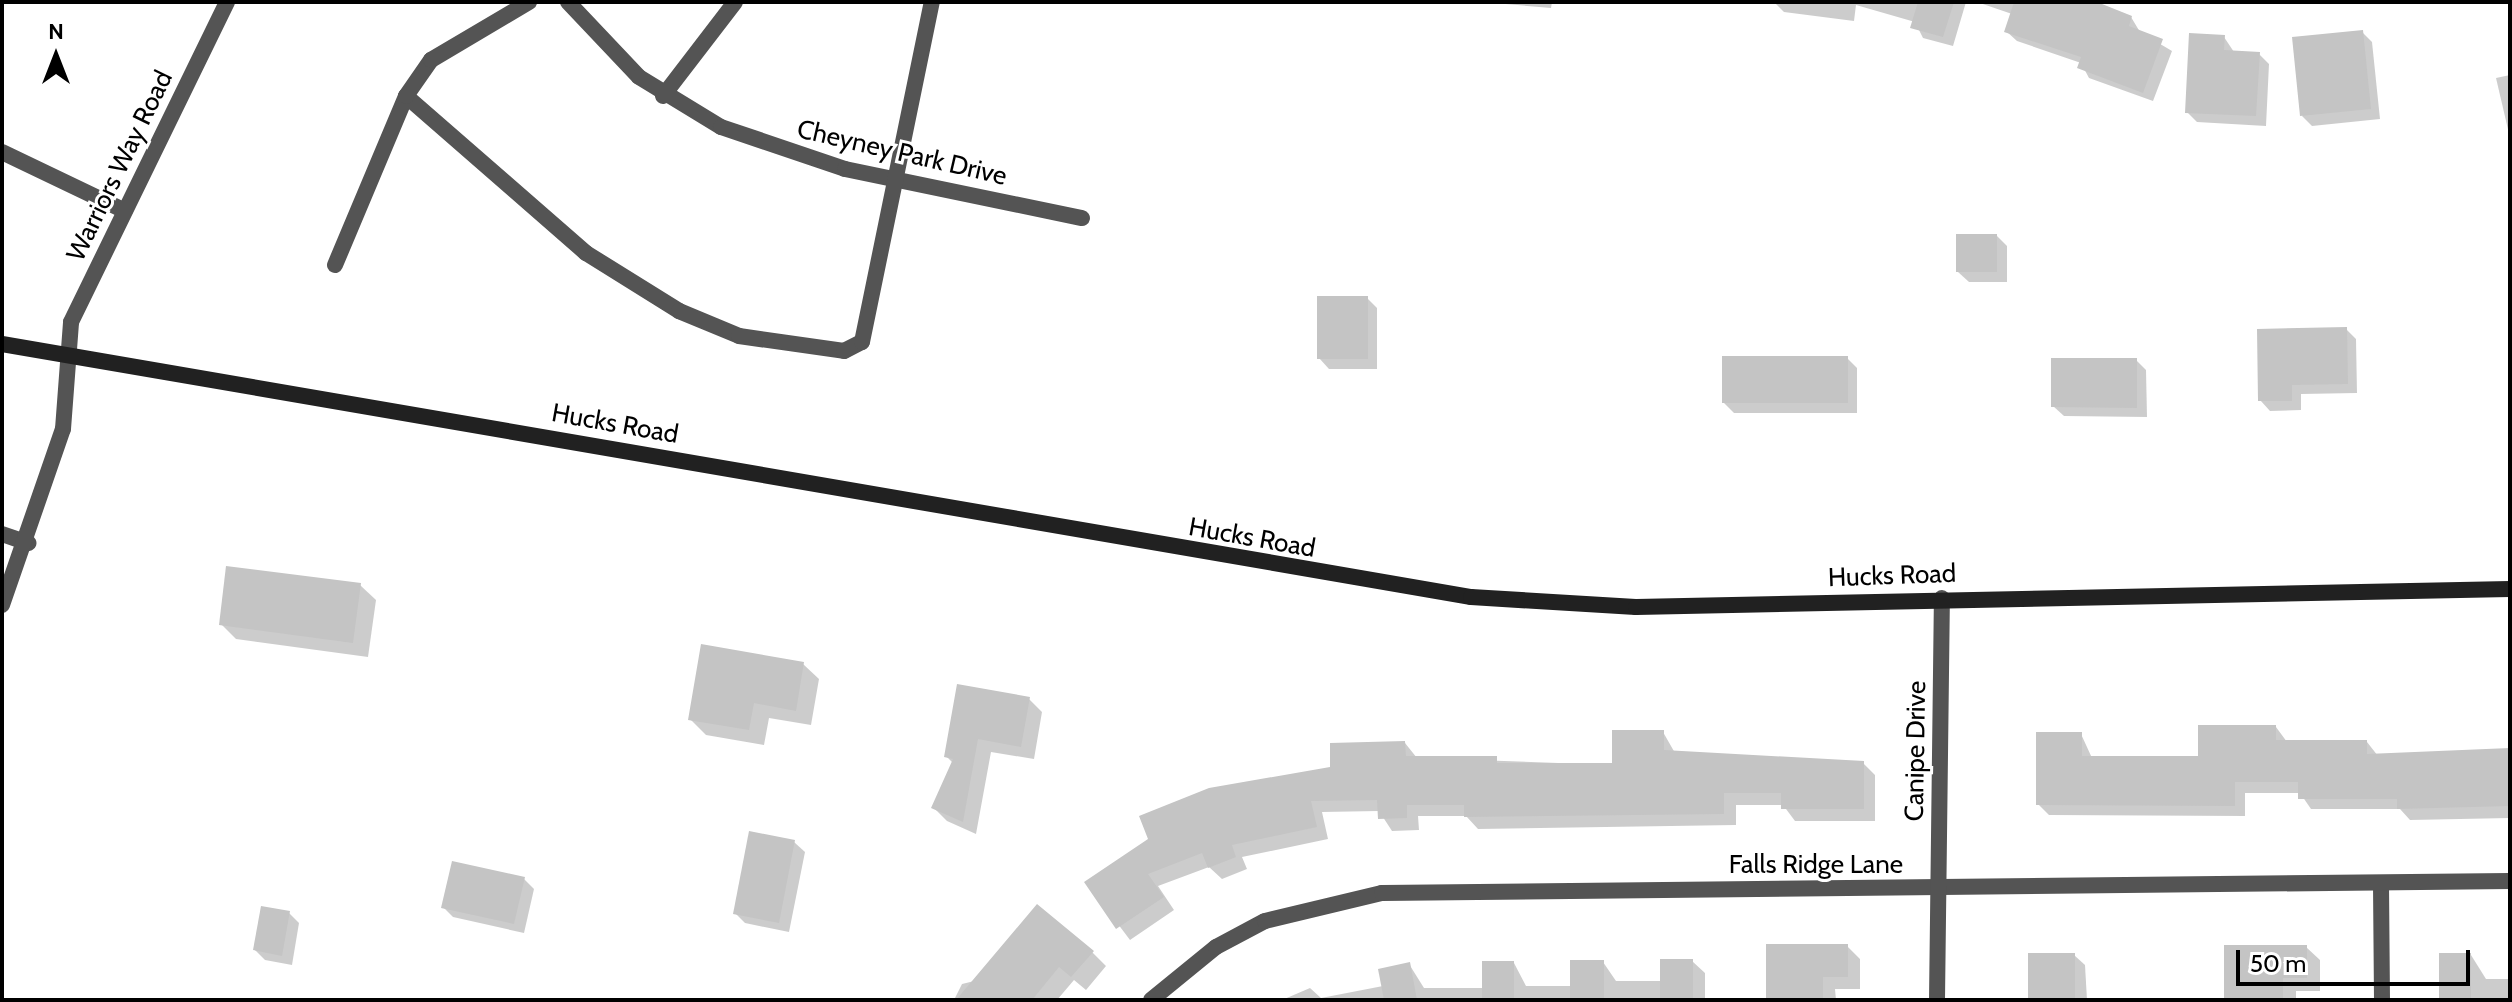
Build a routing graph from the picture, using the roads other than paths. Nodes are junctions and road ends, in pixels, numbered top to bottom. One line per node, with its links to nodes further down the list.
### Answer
1 (225, 2): 10 (street, Warriors Way Road)
2 (529, 2): 6 (street)
3 (568, 2): 7 (street, Cheyney Park Drive)
4 (735, 2): 7 (street)
5 (932, 2): 9 (street)
6 (406, 96): 9 (street); 12 (street)
7 (663, 96): 9 (street, Cheyney Park Drive)
8 (2, 152): 10 (street)
9 (895, 180): 11 (street, Cheyney Park Drive)
10 (125, 211): 14 (street, Warriors Way Road)
11 (1082, 218)
12 (335, 265)
13 (2, 344): 14 (main road, Hucks Road)
14 (64, 354): 16 (street, Warriors Way Road); 18 (main road, Hucks Road)
15 (2, 534): 16 (street)
16 (28, 543): 19 (street, Warriors Way Road)
17 (2510, 589): 18 (main road, Hucks Road)
18 (1942, 598): 22 (street, Canipe Drive)
19 (2, 605)
20 (2510, 881): 21 (street, Falls Ridge Lane)
21 (2381, 885): 22 (street, Falls Ridge Lane); 25 (street)
22 (1938, 888): 23 (street, Falls Ridge Lane); 24 (street, Canipe Drive)
23 (1151, 1000)
24 (1937, 1000)
25 (2382, 1000)

